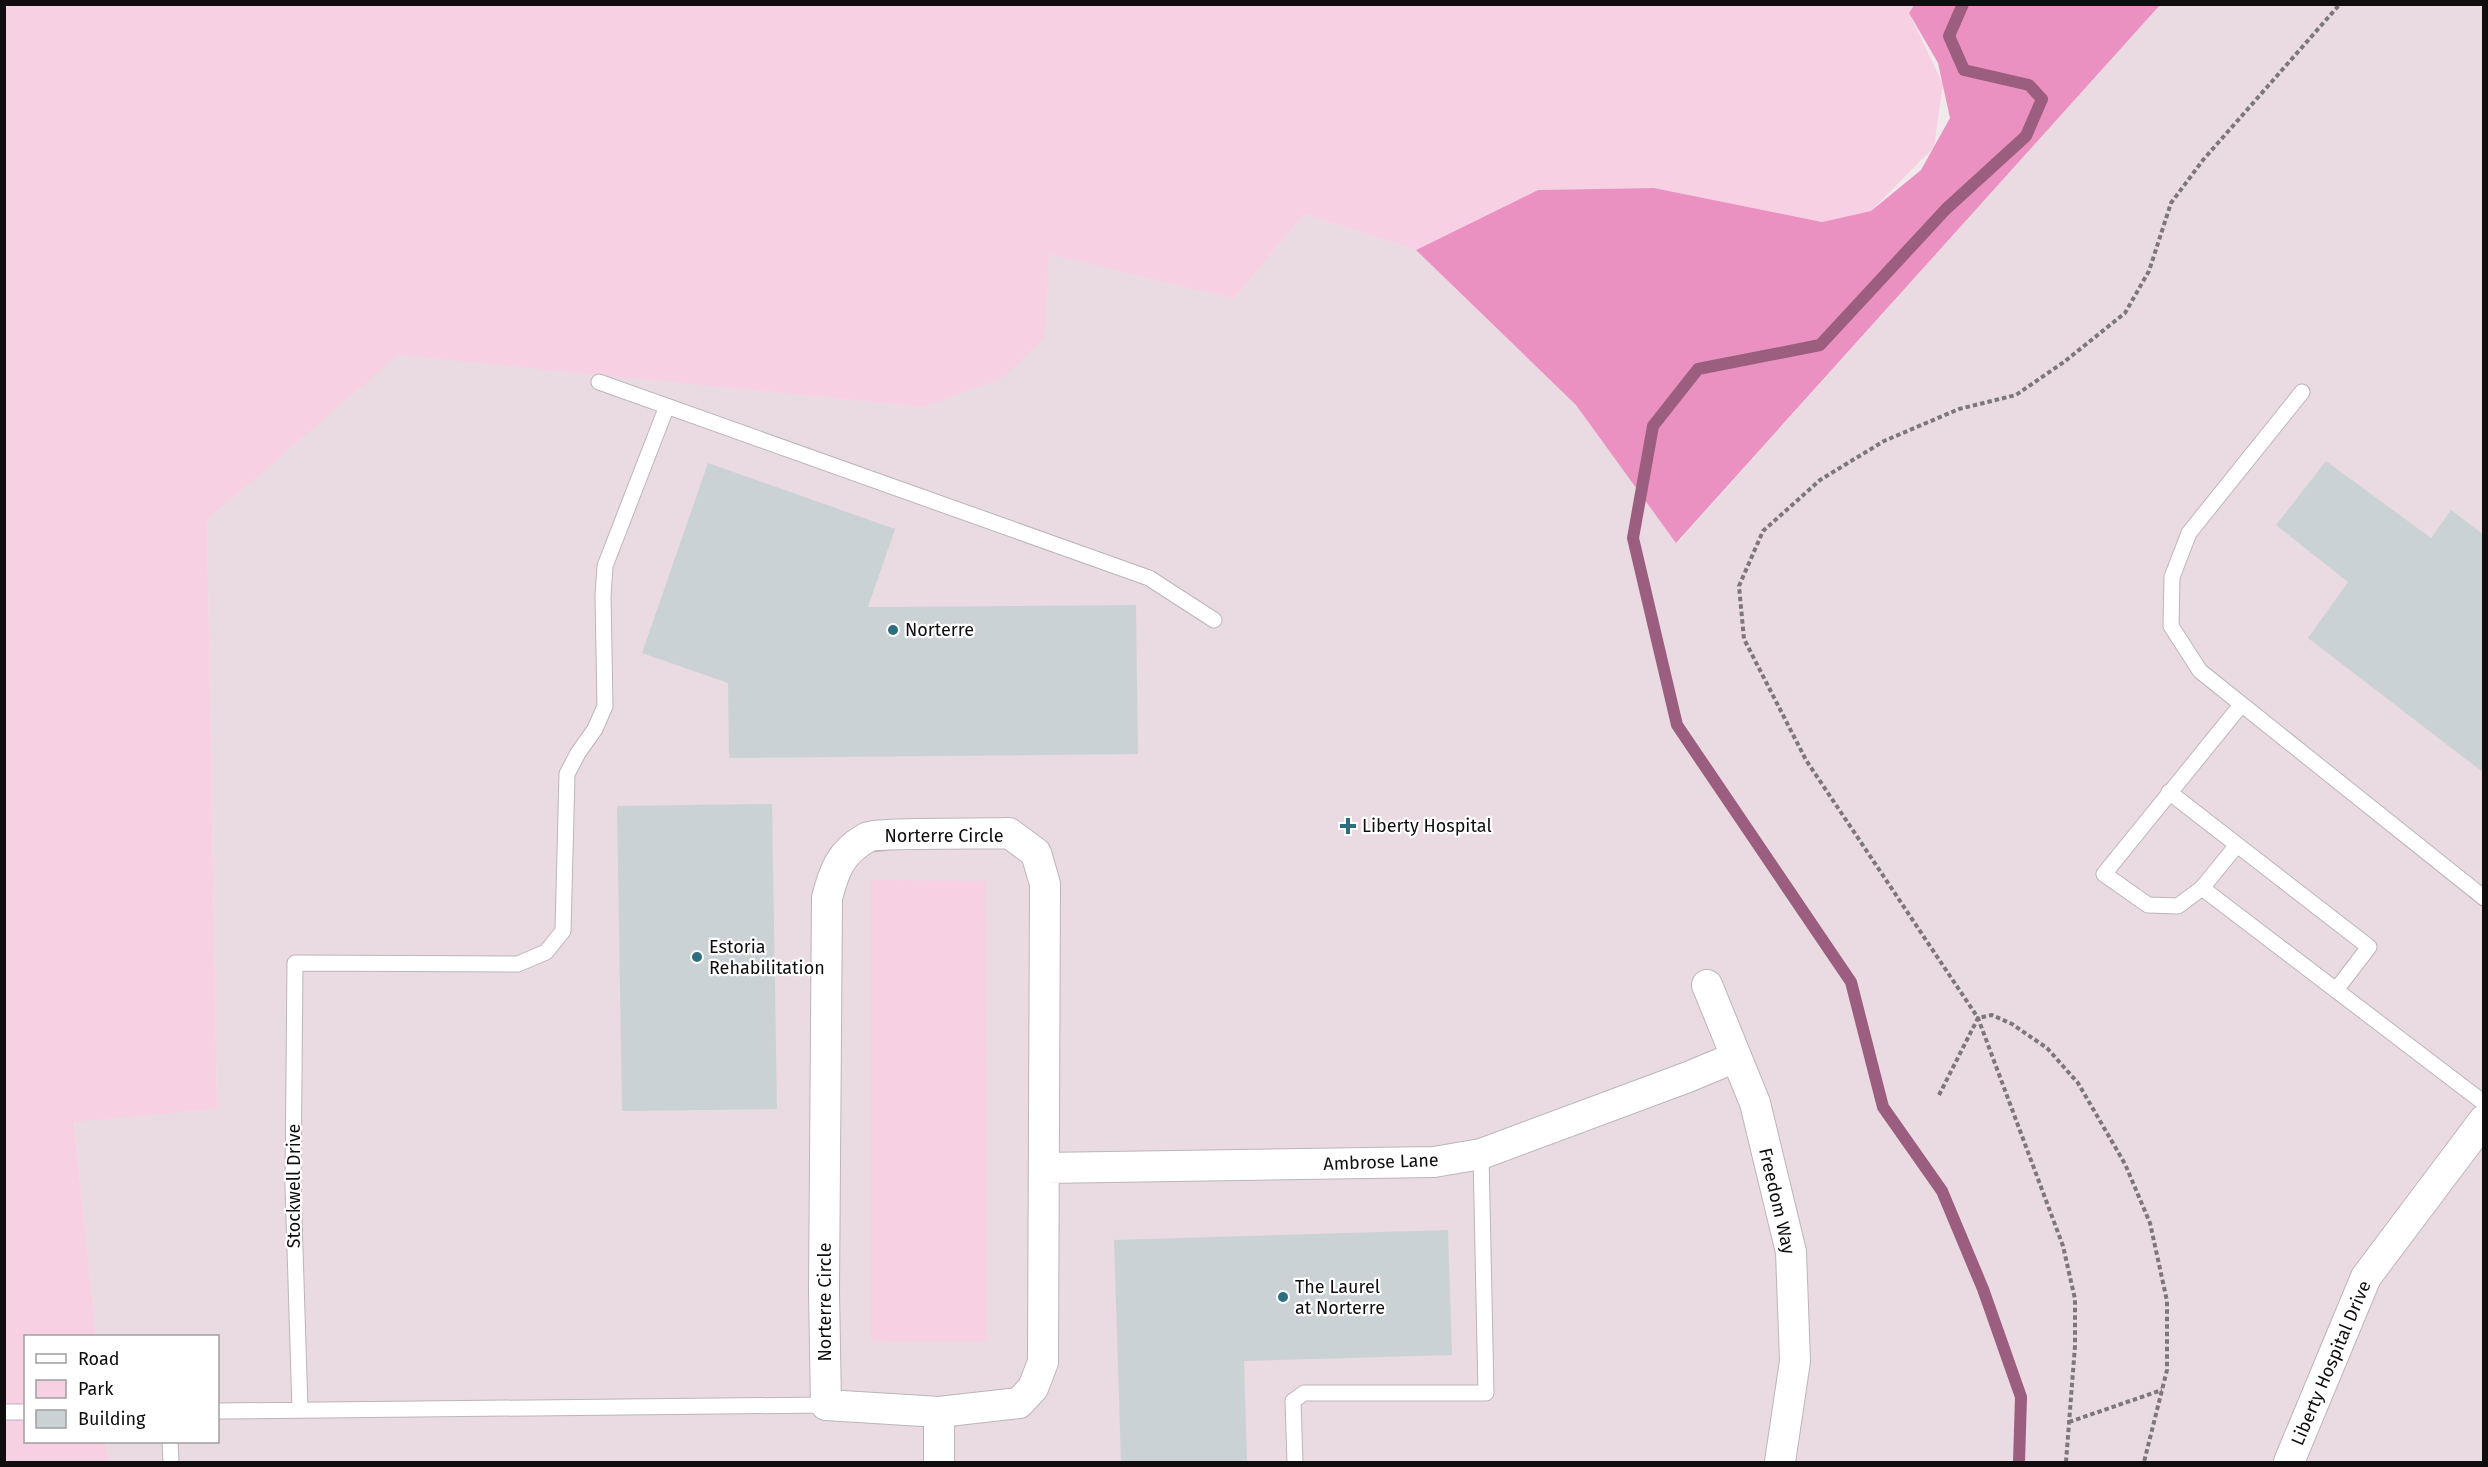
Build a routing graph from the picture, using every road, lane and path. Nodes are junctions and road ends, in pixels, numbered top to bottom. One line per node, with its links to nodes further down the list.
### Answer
1 (2340, 4): 13 (path)
2 (599, 382): 4 (lane)
3 (2302, 392): 6 (lane)
4 (667, 406): 5 (lane); 22 (lane, Stockwell Drive)
5 (1214, 620)
6 (2241, 705): 7 (lane); 10 (lane)
7 (2169, 792): 8 (lane); 9 (lane)
8 (2237, 845): 9 (lane); 12 (lane)
9 (2202, 888): 12 (lane)
10 (2484, 898)
11 (1707, 984): 14 (street, Freedom Way)
12 (2336, 990): 16 (lane)
13 (1978, 1018): 15 (path); 20 (path); 27 (path)
14 (1736, 1057): 18 (street, Ambrose Lane); 32 (street, Freedom Way)
15 (1939, 1095)
16 (2484, 1103)
17 (2484, 1120): 35 (street, Liberty Hospital Drive)
18 (1481, 1154): 19 (street, Ambrose Lane); 31 (lane)
19 (1044, 1168): 21 (street, Norterre Circle); 26 (street, Norterre Circle)
20 (2162, 1390): 27 (path); 34 (path)
21 (826, 1405): 22 (lane); 26 (street, Norterre Circle)
22 (300, 1409): 23 (lane)
23 (219, 1411)
24 (4, 1412): 25 (lane)
25 (24, 1412)
26 (939, 1412): 30 (street)
27 (2069, 1422): 33 (path)
28 (170, 1443): 29 (lane)
29 (171, 1462)
30 (939, 1462)
31 (1295, 1462)
32 (1780, 1462)
33 (2066, 1462)
34 (2144, 1462)
35 (2289, 1462)

